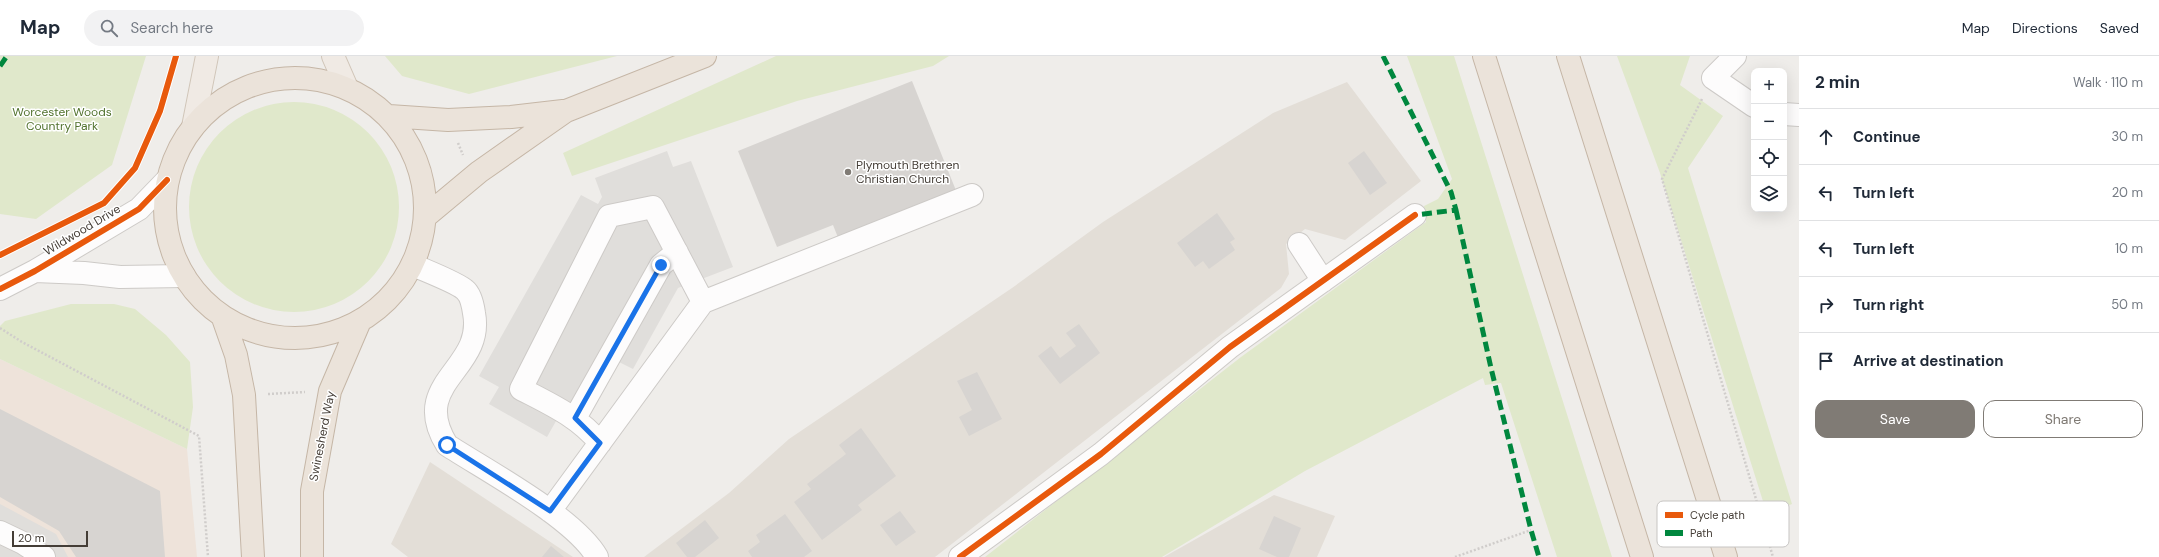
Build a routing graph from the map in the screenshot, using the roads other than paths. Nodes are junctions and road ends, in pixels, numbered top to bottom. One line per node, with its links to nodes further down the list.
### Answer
1 (207, 56): 13 (main road)
2 (333, 56): 7 (main road)
3 (705, 56): 9 (highway)
4 (1484, 56): 39 (highway)
5 (1568, 56): 30 (highway)
6 (1735, 56): 8 (street)
7 (347, 88): 12 (highway); 13 (highway)
8 (1751, 104)
9 (566, 111): 12 (highway); 17 (highway)
10 (1787, 114): 11 (street)
11 (1799, 115)
12 (388, 116): 17 (highway)
13 (193, 126): 14 (highway)
14 (167, 180): 21 (street, Wildwood Drive); 22 (highway)
15 (972, 195): 25 (street)
16 (1415, 214): 23 (street)
17 (426, 217): 20 (highway)
18 (1299, 244): 23 (street)
19 (677, 252): 25 (street); 28 (street); 28 (street)
20 (413, 265): 27 (highway); 31 (street)
21 (35, 271): 22 (street, Wildwood Drive); 24 (street, Wildwood Drive)
22 (184, 276): 26 (highway)
23 (1322, 281): 38 (street)
24 (0, 289)
25 (703, 302): 29 (street)
26 (223, 318): 27 (highway); 35 (highway)
27 (360, 321): 36 (highway, Swinesherd Way)
28 (575, 418): 29 (street)
29 (600, 443): 31 (street)
30 (1708, 501)
31 (550, 511): 37 (street)
32 (0, 532): 34 (street)
33 (1723, 547): 40 (highway)
34 (44, 557)
35 (253, 557)
36 (312, 557)
37 (597, 557)
38 (960, 557)
39 (1642, 557)
40 (1726, 557)

